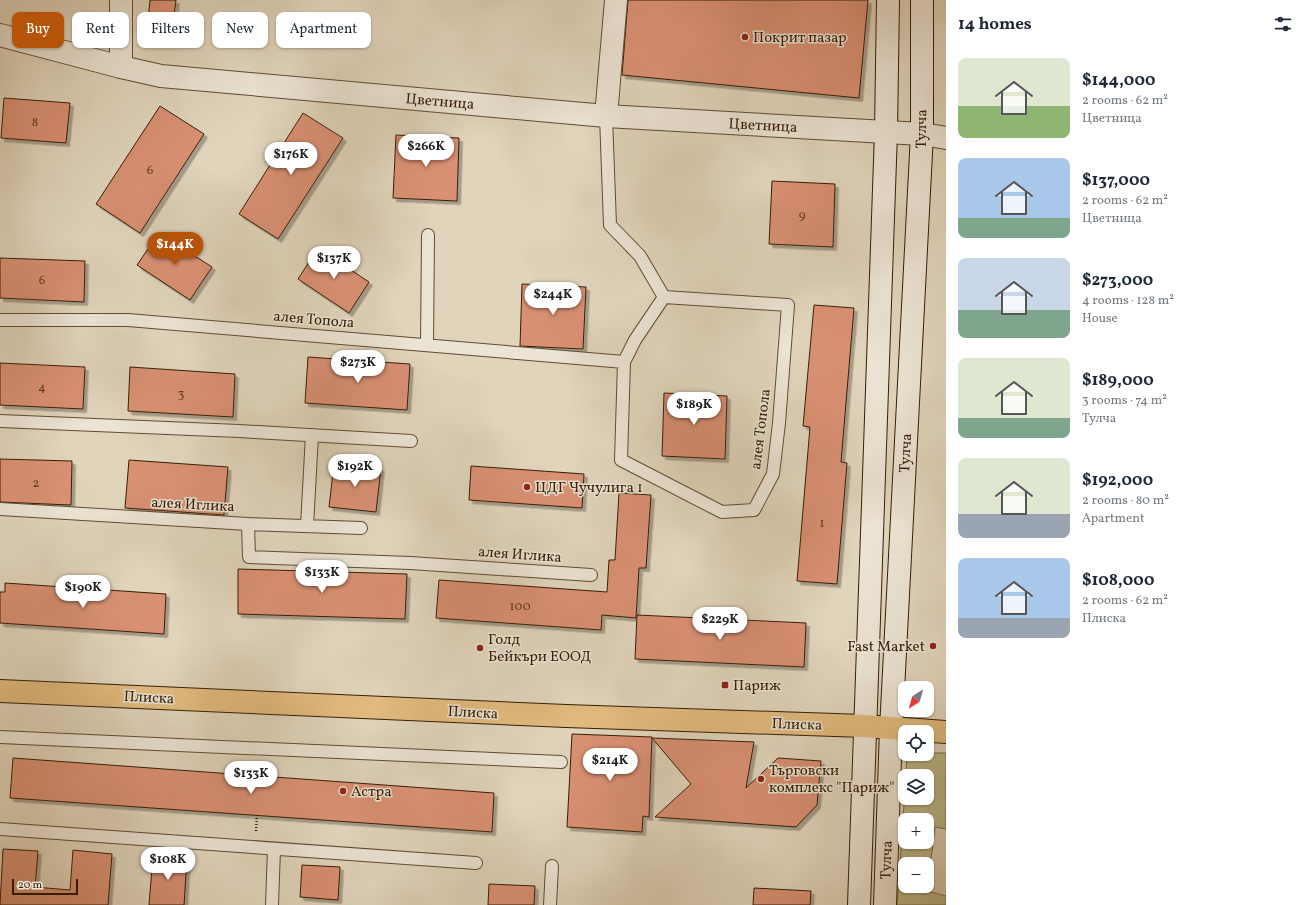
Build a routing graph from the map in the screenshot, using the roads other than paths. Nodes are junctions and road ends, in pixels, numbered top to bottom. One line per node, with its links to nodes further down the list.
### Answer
1 (121, 0): 6 (main road)
2 (616, 0): 7 (main road)
3 (888, 0): 8 (main road, Тулча)
4 (922, 0): 9 (main road, Тулча)
5 (0, 35): 6 (main road, Цветница)
6 (121, 67): 7 (main road, Цветница)
7 (606, 116): 8 (main road, Цветница); 12 (lane)
8 (886, 132): 9 (main road, Цветница); 25 (main road, Тулча)
9 (922, 134): 10 (main road, Цветница); 26 (main road, Тулча)
10 (946, 138)
11 (428, 235): 14 (lane)
12 (664, 297): 15 (lane, алея Топола); 15 (lane, алея Топола)
13 (0, 320): 14 (lane, алея Топола)
14 (427, 345): 15 (lane, алея Топола)
15 (624, 362)
16 (0, 421): 17 (lane)
17 (312, 435): 18 (lane); 21 (lane)
18 (411, 440)
19 (0, 509): 20 (lane, алея Иглика)
20 (248, 524): 21 (lane); 23 (lane, алея Иглика)
21 (307, 526): 22 (lane)
22 (361, 528)
23 (591, 575)
24 (0, 690): 25 (main road, Плиска)
25 (864, 726): 26 (main road, Плиска); 36 (main road, Тулча)
26 (891, 729): 27 (main road, Плиска); 37 (main road, Тулча)
27 (946, 732)
28 (0, 737): 29 (lane)
29 (561, 762)
30 (0, 830): 31 (lane)
31 (274, 849): 32 (lane); 34 (lane)
32 (476, 863)
33 (552, 866): 35 (lane)
34 (272, 905)
35 (550, 905)
36 (859, 905)
37 (885, 905)

